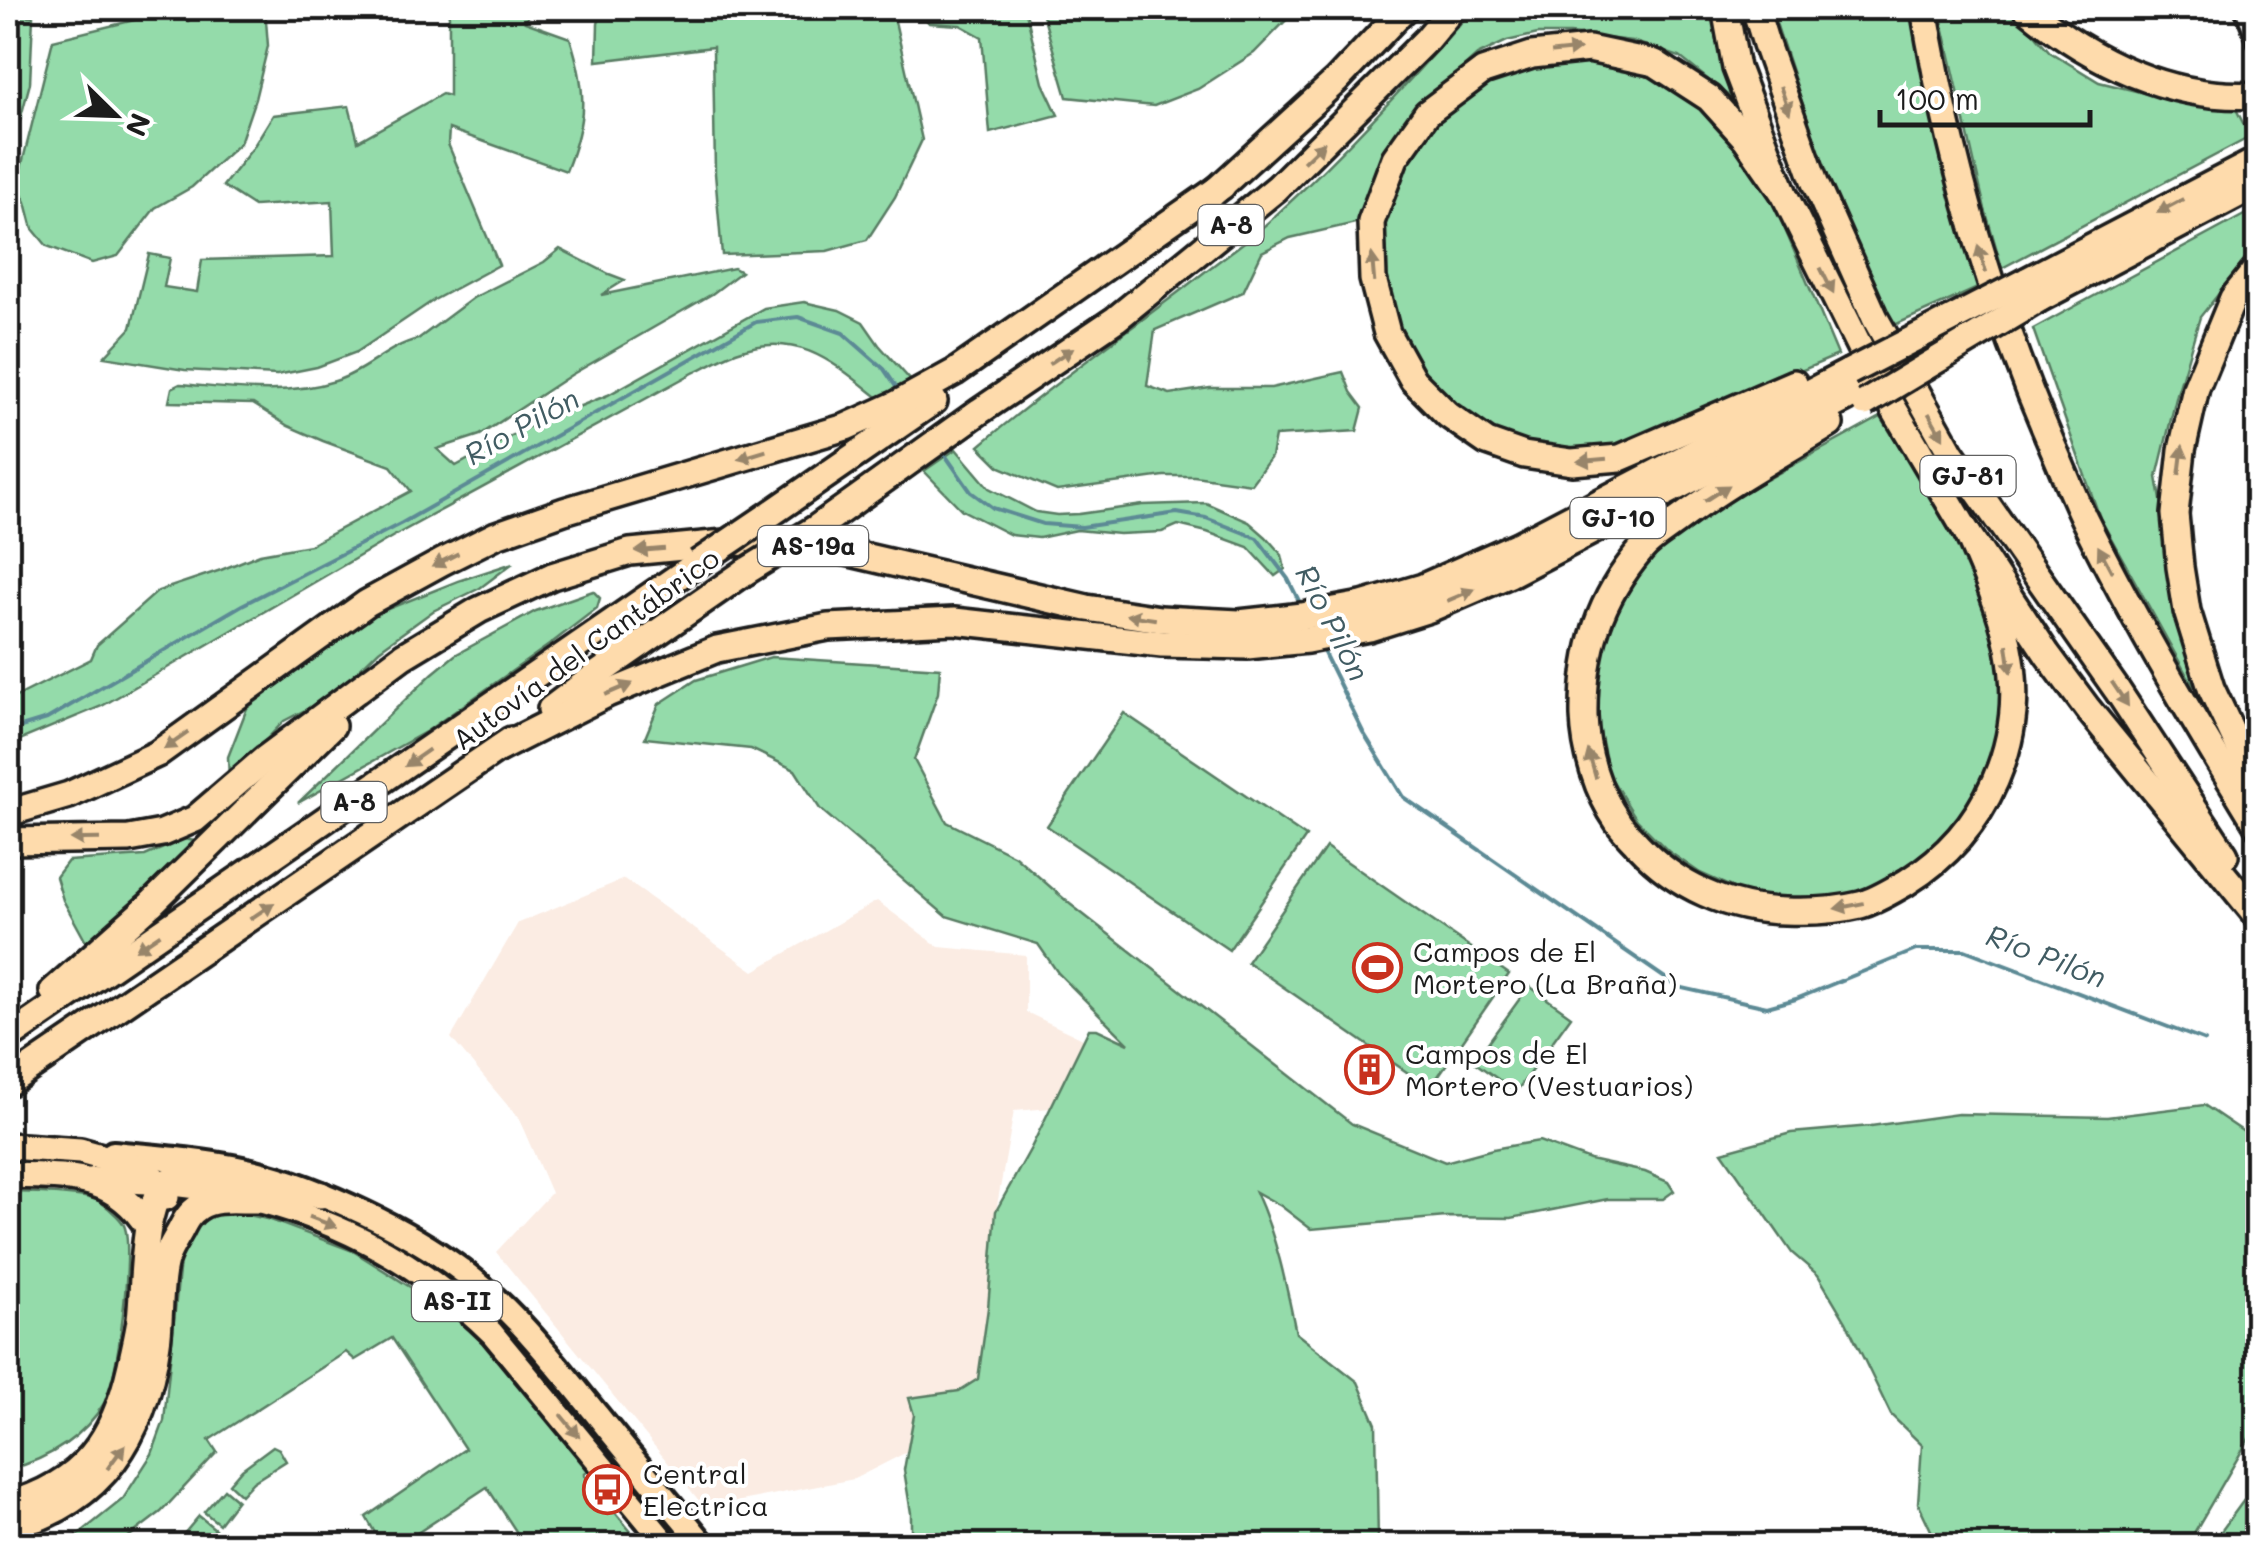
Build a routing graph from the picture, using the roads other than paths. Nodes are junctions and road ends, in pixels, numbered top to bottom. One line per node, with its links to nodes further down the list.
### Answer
1 (1405, 8): 13 (highway, Autovía del Cantábrico / A-8)
2 (1454, 8): 18 (highway, Autovía del Cantábrico / A-8, one-way to 2, bridge)
3 (1724, 8): 10 (highway)
4 (1756, 8): 23 (highway, GJ-81, one-way to 23)
5 (1924, 8): 21 (highway, GJ-81, one-way to 5)
6 (2026, 8): 7 (highway)
7 (2247, 96)
8 (2257, 161): 12 (highway, one-way to 12)
9 (2258, 184): 12 (highway)
10 (1784, 194): 14 (highway, one-way to 10); 15 (highway, one-way to 15)
11 (2258, 267): 19 (highway, one-way to 11)
12 (2033, 290): 14 (highway, bridge); 14 (highway, bridge)
13 (958, 377): 20 (highway, one-way to 20); 25 (highway, Autovía del Cantábrico / A-8, one-way to 25, bridge)
14 (1854, 382): 15 (highway, one-way to 14); 16 (highway, GJ-10)
15 (1968, 534): 24 (highway)
16 (1243, 634): 17 (highway, AS-19a, one-way to 17); 18 (highway, one-way to 16)
17 (404, 656): 22 (highway, AS-19a, one-way to 22); 25 (highway)
18 (500, 748): 26 (highway, Autovía del Cantábrico / A-8, one-way to 18)
19 (2258, 788)
20 (8, 813)
21 (2258, 826)
22 (8, 841)
23 (2258, 904)
24 (2258, 917)
25 (8, 1035)
26 (8, 1084)
27 (8, 1146): 28 (highway, AS-II)
28 (80, 1150): 31 (highway); 32 (main road, AS-II)
29 (8, 1175): 30 (highway, AS-II)
30 (82, 1178): 31 (main road, AS-II); 34 (highway)
31 (160, 1184): 32 (highway); 33 (main road, AS-II); 34 (highway); 35 (highway)
32 (322, 1195): 39 (main road, AS-II)
33 (259, 1200): 35 (highway); 38 (main road, AS-II, one-way to 38)
34 (148, 1227): 36 (highway)
35 (165, 1260): 37 (highway, one-way to 35)
36 (8, 1505)
37 (8, 1528)
38 (668, 1546)
39 (705, 1546)

